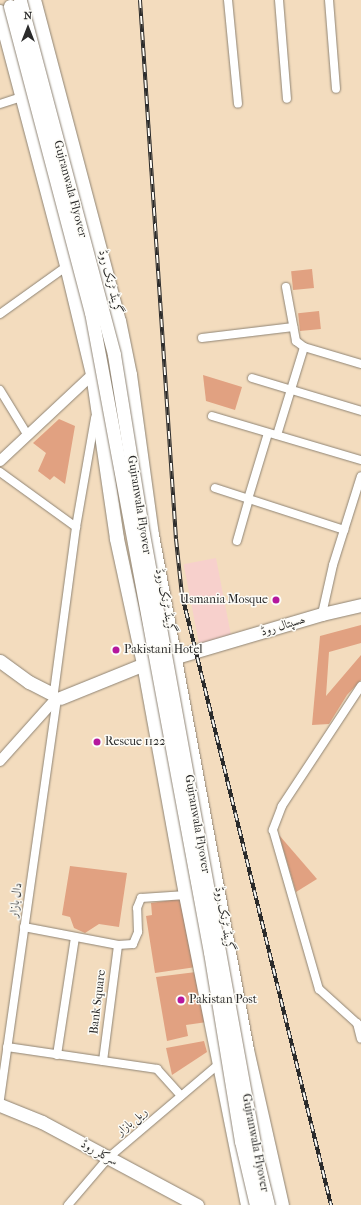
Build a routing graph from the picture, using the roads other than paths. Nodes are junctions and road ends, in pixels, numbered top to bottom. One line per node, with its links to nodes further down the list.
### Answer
1 (228, 0): 9 (street)
2 (279, 0): 7 (street)
3 (329, 0): 5 (street)
4 (16, 3): 6 (highway); 35 (highway, گرینڈ ٹرنک روڈ); 66 (main road, Gujranwala Flyover, bridge); 67 (main road, Gujranwala Flyover, bridge)
5 (336, 89)
6 (22, 97): 8 (street); 10 (highway)
7 (287, 99)
8 (0, 104)
9 (238, 104)
10 (67, 266): 12 (street); 17 (highway)
11 (286, 287): 13 (street)
12 (0, 314)
13 (293, 327): 14 (street); 15 (street)
14 (202, 338)
15 (304, 347): 16 (street); 20 (street)
16 (361, 364)
17 (93, 374): 21 (highway); 25 (street)
18 (252, 378): 20 (street)
19 (0, 390): 25 (street)
20 (290, 390): 22 (street); 26 (street)
21 (97, 408): 33 (street, دال بازار); 36 (highway)
22 (361, 411)
23 (212, 416): 24 (street)
24 (268, 433): 26 (street); 32 (street)
25 (27, 434): 28 (street)
26 (277, 435): 27 (street)
27 (361, 460)
28 (0, 461)
29 (0, 472): 33 (street)
30 (361, 476): 34 (street)
31 (215, 488): 32 (street)
32 (248, 499): 34 (street); 37 (street)
33 (76, 528): 45 (street, دال بازار)
34 (344, 530): 39 (street)
35 (152, 535): 36 (highway); 40 (highway, گرینڈ ٹرنک روڈ)
36 (117, 539): 42 (highway)
37 (237, 541)
38 (361, 605): 39 (main road, ھسپتال روڈ)
39 (322, 614): 40 (main road, ھسپتال روڈ)
40 (176, 657): 47 (highway, گرینڈ ٹرنک روڈ)
41 (0, 661): 45 (main road)
42 (144, 664): 45 (main road); 48 (highway)
43 (0, 669): 45 (main road)
44 (361, 686): 53 (street)
45 (54, 699): 46 (street); 50 (street, دال بازار)
46 (0, 761)
47 (203, 804): 48 (highway); 68 (highway, گرینڈ ٹرنک روڈ)
48 (173, 813): 49 (highway)
49 (186, 895): 52 (street); 58 (highway)
50 (24, 927): 51 (street); 55 (street, دال بازار)
51 (75, 937): 52 (street); 56 (street)
52 (118, 945): 57 (street, Bank Square)
53 (359, 1025): 54 (street)
54 (361, 1039)
55 (7, 1047): 56 (street); 60 (street, دال بازار)
56 (57, 1055): 57 (street)
57 (103, 1061): 59 (street)
58 (220, 1064): 59 (street, ریل بازار); 65 (highway)
59 (181, 1096): 62 (street, ریل بازار)
60 (0, 1099)
61 (0, 1105): 62 (main road, سرکلر روڈ)
62 (108, 1158): 63 (street, ریل بازار); 64 (main road, سرکلر روڈ)
63 (68, 1205)
64 (197, 1205)
65 (248, 1205)
66 (256, 1205)
67 (268, 1205)
68 (282, 1205)

